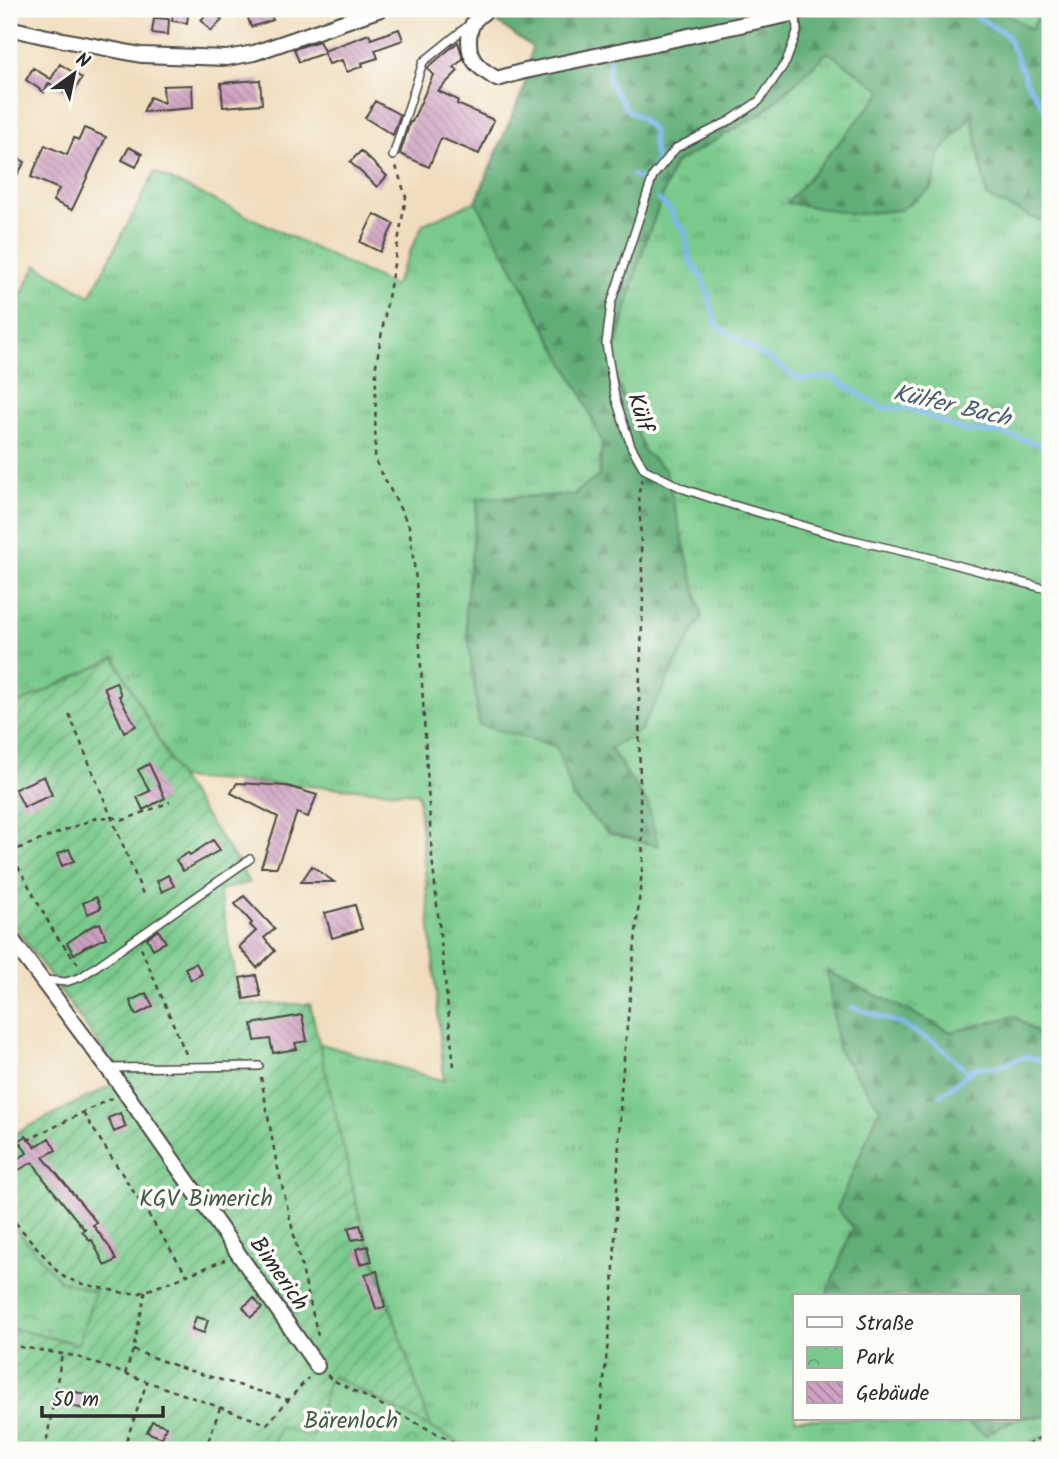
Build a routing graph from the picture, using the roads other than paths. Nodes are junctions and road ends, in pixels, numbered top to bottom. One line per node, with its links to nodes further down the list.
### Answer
1 (381, 9): 5 (street)
2 (488, 9): 4 (street)
3 (800, 11): 4 (street); 7 (lane, Külf)
4 (474, 22): 6 (lane)
5 (9, 28)
6 (393, 156)
7 (1050, 590)
8 (250, 859): 10 (lane)
9 (9, 936): 10 (street, Bimerich)
10 (40, 979): 12 (street, Bimerich)
11 (259, 1066): 12 (lane)
12 (108, 1069): 13 (street, Bimerich)
13 (317, 1366)

